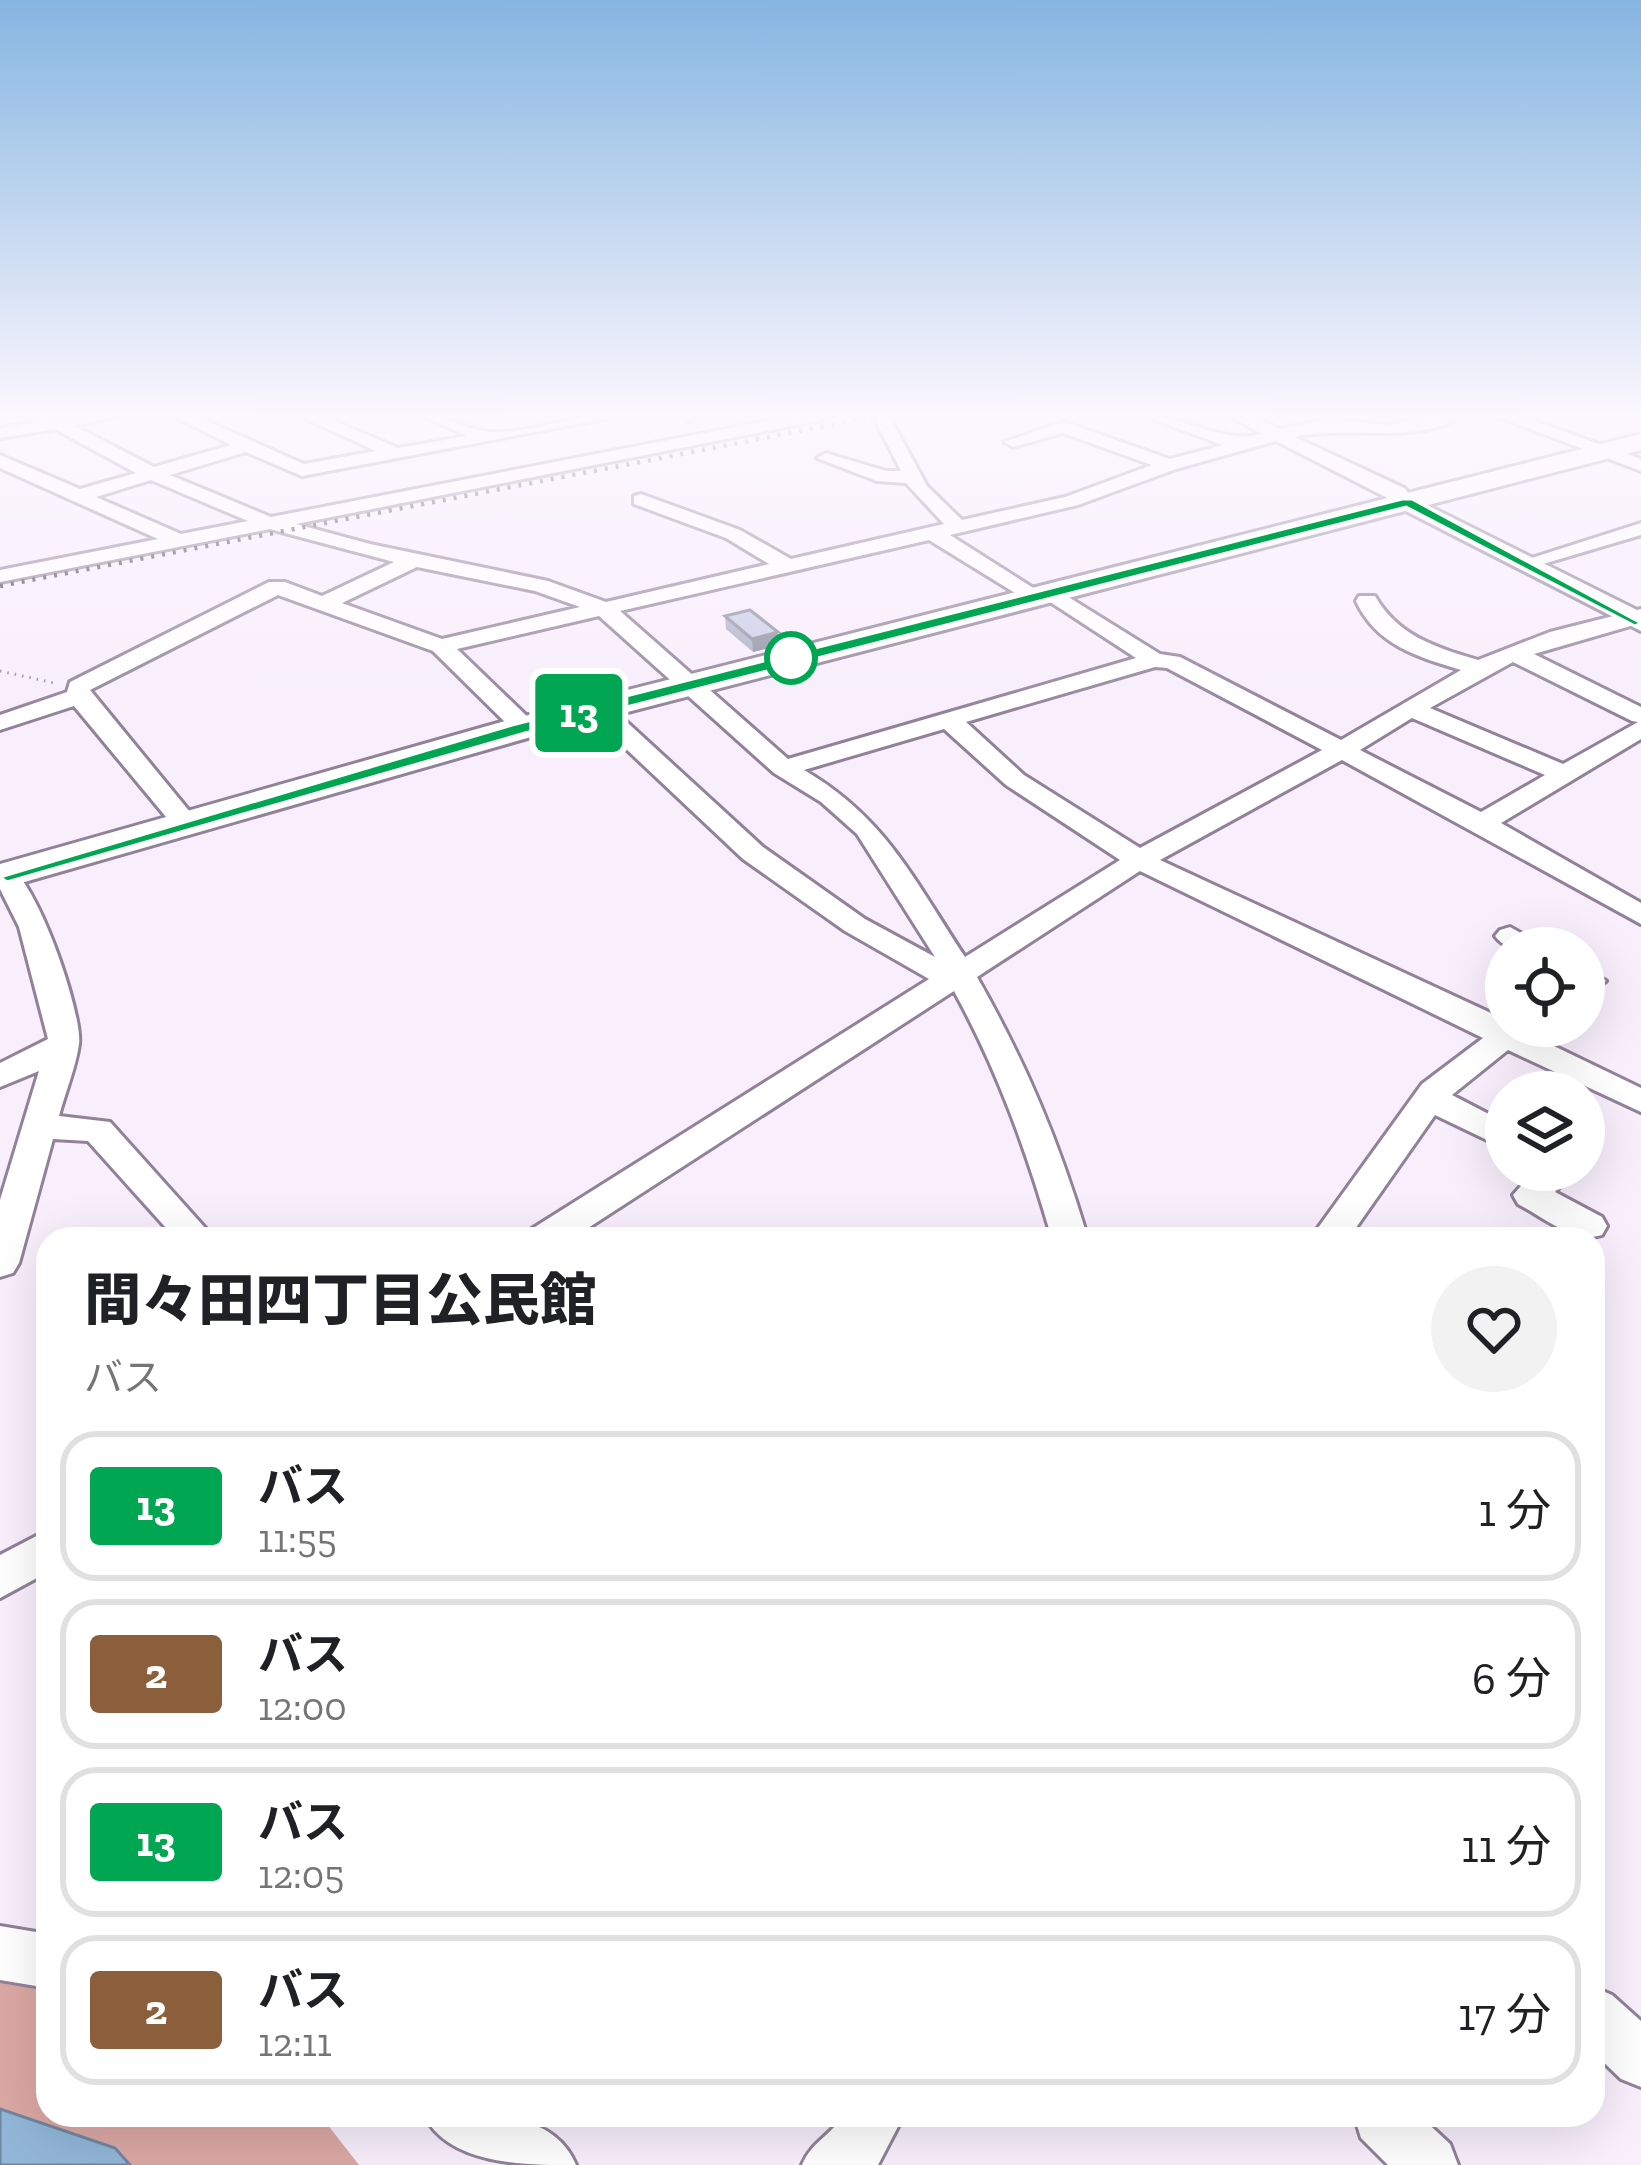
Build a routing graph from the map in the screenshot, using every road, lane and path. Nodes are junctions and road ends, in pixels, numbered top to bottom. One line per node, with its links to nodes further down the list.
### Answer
1 (120, 515): 14 (street)
2 (250, 515): 9 (street)
3 (295, 515): 9 (street)
4 (682, 515): 17 (street)
5 (947, 515): 10 (street)
6 (1010, 515): 10 (street)
7 (1355, 515): 20 (highway)
8 (1432, 515): 16 (main road)
9 (264, 521): 13 (street); 14 (street)
10 (958, 527): 12 (street)
11 (1641, 530): 16 (street)
12 (933, 533): 17 (street); 20 (street)
13 (301, 534): 15 (street); 19 (street)
14 (179, 542): 18 (street)
15 (414, 560): 22 (street); 23 (street)
16 (1526, 563): 24 (main road)
17 (789, 567): 23 (street)
18 (0, 576)
19 (0, 593)
20 (1040, 594): 27 (street); 30 (highway)
21 (1367, 601): 28 (street)
22 (326, 602): 25 (street); 31 (street)
23 (603, 608): 25 (street); 30 (street)
24 (1638, 619): 26 (street)
25 (441, 646): 37 (street)
26 (1514, 653): 28 (street); 34 (street)
27 (1154, 660): 35 (street); 39 (street)
28 (1481, 668): 33 (street)
29 (0, 671): 31 (path)
30 (691, 684): 32 (highway); 40 (street)
31 (78, 691): 36 (street); 42 (street)
32 (597, 708): 37 (highway); 47 (street)
33 (1411, 709): 39 (street); 41 (street)
34 (1641, 716)
35 (949, 720): 40 (street); 44 (street)
36 (0, 723)
37 (524, 728): 42 (highway)
38 (1641, 729): 41 (street)
39 (1343, 749): 43 (street); 44 (street)
40 (783, 769): 47 (street)
41 (1565, 774): 43 (street)
42 (186, 823): 45 (highway)
43 (1482, 823): 46 (street)
44 (1139, 860): 47 (street); 48 (street)
45 (3, 876): 49 (street)
46 (1641, 915)
47 (954, 975): 60 (street); 61 (street)
48 (1485, 1018)
49 (62, 1047): 52 (street); 55 (street)
50 (1492, 1047): 53 (street)
51 (1543, 1047): 54 (street)
52 (0, 1076)
53 (1430, 1098): 56 (street); 62 (street)
54 (1641, 1101)
55 (38, 1126): 59 (street); 63 (street)
56 (1485, 1126)
57 (1535, 1191): 58 (street)
58 (1589, 1226)
59 (186, 1227)
60 (562, 1227)
61 (1067, 1227)
62 (1337, 1227)
63 (0, 1263)
64 (36, 1556): 65 (street)
65 (0, 1578)
66 (0, 1954): 67 (street)
67 (36, 1958)
68 (1605, 2026): 69 (street)
69 (1641, 2060)
70 (476, 2127): 73 (street)
71 (868, 2127): 74 (street)
72 (1390, 2127): 75 (street)
73 (547, 2165)
74 (831, 2165)
75 (1429, 2165)

